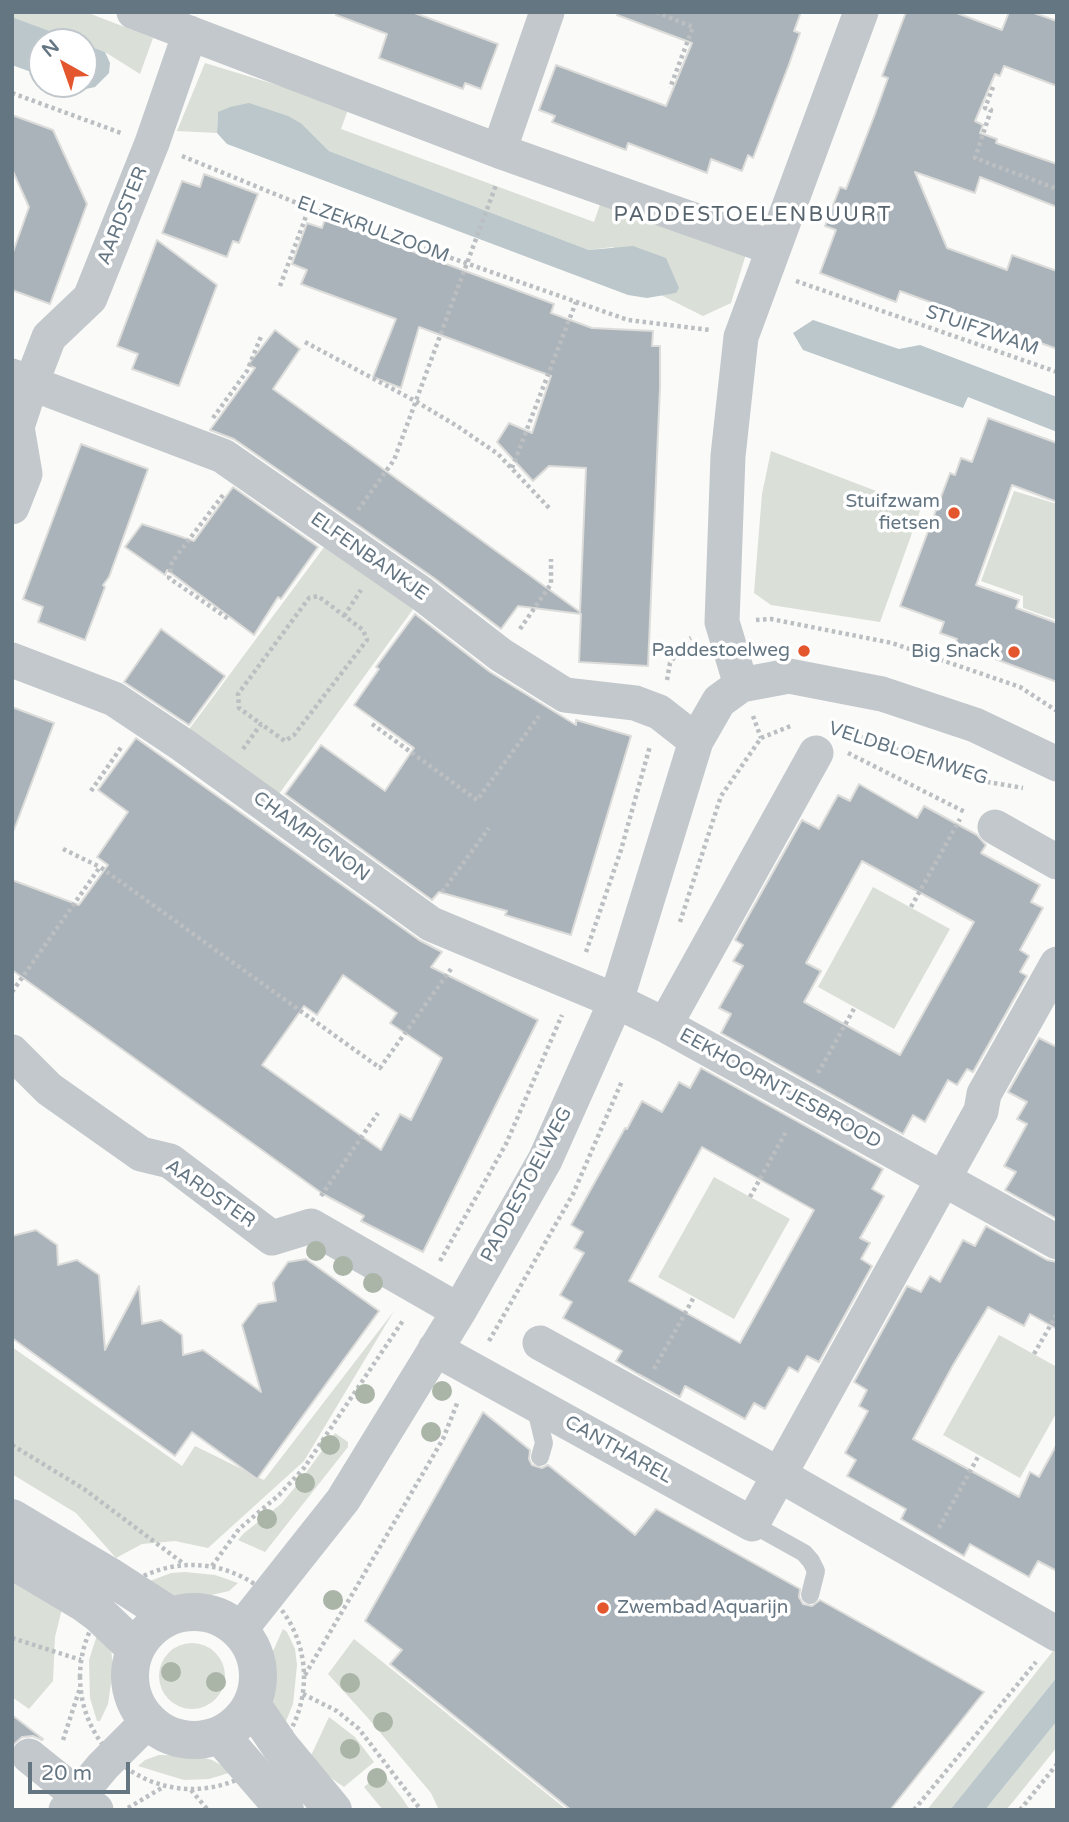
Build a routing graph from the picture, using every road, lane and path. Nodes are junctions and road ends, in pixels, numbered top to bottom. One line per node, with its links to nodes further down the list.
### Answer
1 (134, 12): 7 (street)
2 (547, 12): 12 (street)
3 (656, 12): 6 (path)
4 (677, 12): 6 (path)
5 (861, 12): 16 (street)
6 (675, 20): 9 (path)
7 (177, 23): 11 (street, AARDSTER); 12 (street)
8 (993, 86): 13 (path)
9 (670, 88)
10 (12, 93): 11 (path, ELZEKRULZOOM)
11 (152, 144): 15 (path, ELZEKRULZOOM); 24 (street, AARDSTER)
12 (499, 151): 16 (street)
13 (1057, 189)
14 (491, 199): 17 (path)
15 (309, 208): 17 (path, ELZEKRULZOOM); 18 (path)
16 (769, 261): 21 (street); 23 (path, STUIFZWAM)
17 (467, 264): 19 (path, ELZEKRULZOOM); 25 (path)
18 (280, 286)
19 (576, 302): 21 (path, ELZEKRULZOOM); 27 (path)
20 (262, 334): 26 (path)
21 (741, 337): 34 (street)
22 (305, 342): 25 (path)
23 (1057, 372)
24 (22, 380): 26 (street, ELFENBANKJE); 29 (street, AARDSTER)
25 (417, 402): 27 (path); 31 (path)
26 (194, 444): 28 (street, ELFENBANKJE)
27 (512, 468): 30 (path)
28 (242, 469): 31 (street, ELFENBANKJE); 33 (path)
29 (12, 507)
30 (551, 510)
31 (339, 536): 35 (street, ELFENBANKJE)
32 (551, 559): 35 (path)
33 (230, 620)
34 (722, 622): 37 (street); 39 (path); 40 (path, PADDESTOELWEG)
35 (501, 655): 38 (street, ELFENBANKJE)
36 (12, 660): 41 (street, CHAMPIGNON)
37 (741, 685): 47 (street, PADDESTOELWEG); 49 (street)
38 (559, 690): 40 (street, ELFENBANKJE); 44 (path)
39 (1057, 711)
40 (659, 712): 47 (street, ELFENBANKJE); 63 (path, PADDESTOELWEG)
41 (143, 717): 50 (street, CHAMPIGNON); 52 (path)
42 (803, 721): 46 (path, VELDBLOEMWEG)
43 (261, 724): 43 (path); 50 (path)
44 (372, 724)
45 (841, 729): 51 (path, VELDBLOEMWEG)
46 (761, 738)
47 (696, 741): 65 (street, PADDESTOELWEG)
48 (830, 752): 53 (path); 66 (street)
49 (1057, 764)
50 (223, 774): 60 (street, CHAMPIGNON)
51 (1034, 790)
52 (91, 791)
53 (964, 811): 54 (path); 59 (path)
54 (995, 827): 57 (street)
55 (489, 828): 60 (path)
56 (63, 849): 58 (path)
57 (1057, 862)
58 (100, 867): 61 (path); 64 (path)
59 (911, 907)
60 (423, 918): 61 (street, CHAMPIGNON)
61 (471, 941): 63 (street, CHAMPIGNON)
62 (1057, 964): 69 (street)
63 (575, 984): 65 (street, CHAMPIGNON); 72 (path, PADDESTOELWEG)
64 (12, 992)
65 (616, 1002): 66 (street, EEKHOORNTJESBROOD); 74 (street, PADDESTOELWEG)
66 (665, 1025): 69 (street, EEKHOORNTJESBROOD)
67 (12, 1052): 70 (street, AARDSTER)
68 (378, 1113): 70 (path)
69 (943, 1180): 71 (street, EEKHOORNTJESBROOD); 84 (street)
70 (311, 1226): 72 (street)
71 (1057, 1242)
72 (423, 1291): 74 (street); 90 (path, PADDESTOELWEG)
73 (694, 1297): 79 (path)
74 (459, 1311): 77 (street, PADDESTOELWEG)
75 (1057, 1314): 78 (path)
76 (540, 1343): 79 (street)
77 (435, 1349): 80 (street, CANTHAREL); 93 (street, PADDESTOELWEG)
78 (1034, 1354)
79 (638, 1397): 84 (street)
80 (529, 1402): 83 (lane); 86 (street, CANTHAREL)
81 (12, 1446): 89 (path)
82 (979, 1455): 87 (path)
83 (540, 1457)
84 (778, 1474): 86 (street); 87 (street)
85 (12, 1518): 92 (street)
86 (752, 1524): 91 (lane)
87 (923, 1556): 95 (street)
88 (12, 1560): 96 (street)
89 (185, 1564)
90 (212, 1566)
91 (810, 1595)
92 (171, 1616): 93 (street); 96 (street)
93 (240, 1630): 99 (street)
94 (12, 1638): 97 (path)
95 (1048, 1646): 112 (path)
96 (136, 1650): 100 (street)
97 (81, 1660)
98 (303, 1694): 111 (path)
99 (251, 1705): 101 (street); 110 (street)
100 (148, 1721): 101 (street); 106 (street)
101 (220, 1735): 109 (street)
102 (29, 1756): 106 (street)
103 (1057, 1764): 113 (path)
104 (166, 1786): 107 (path)
105 (190, 1789): 108 (path)
106 (80, 1805)
107 (125, 1810)
108 (208, 1810)
109 (285, 1810)
110 (332, 1810)
111 (421, 1810)
112 (914, 1810)
113 (1020, 1810)

